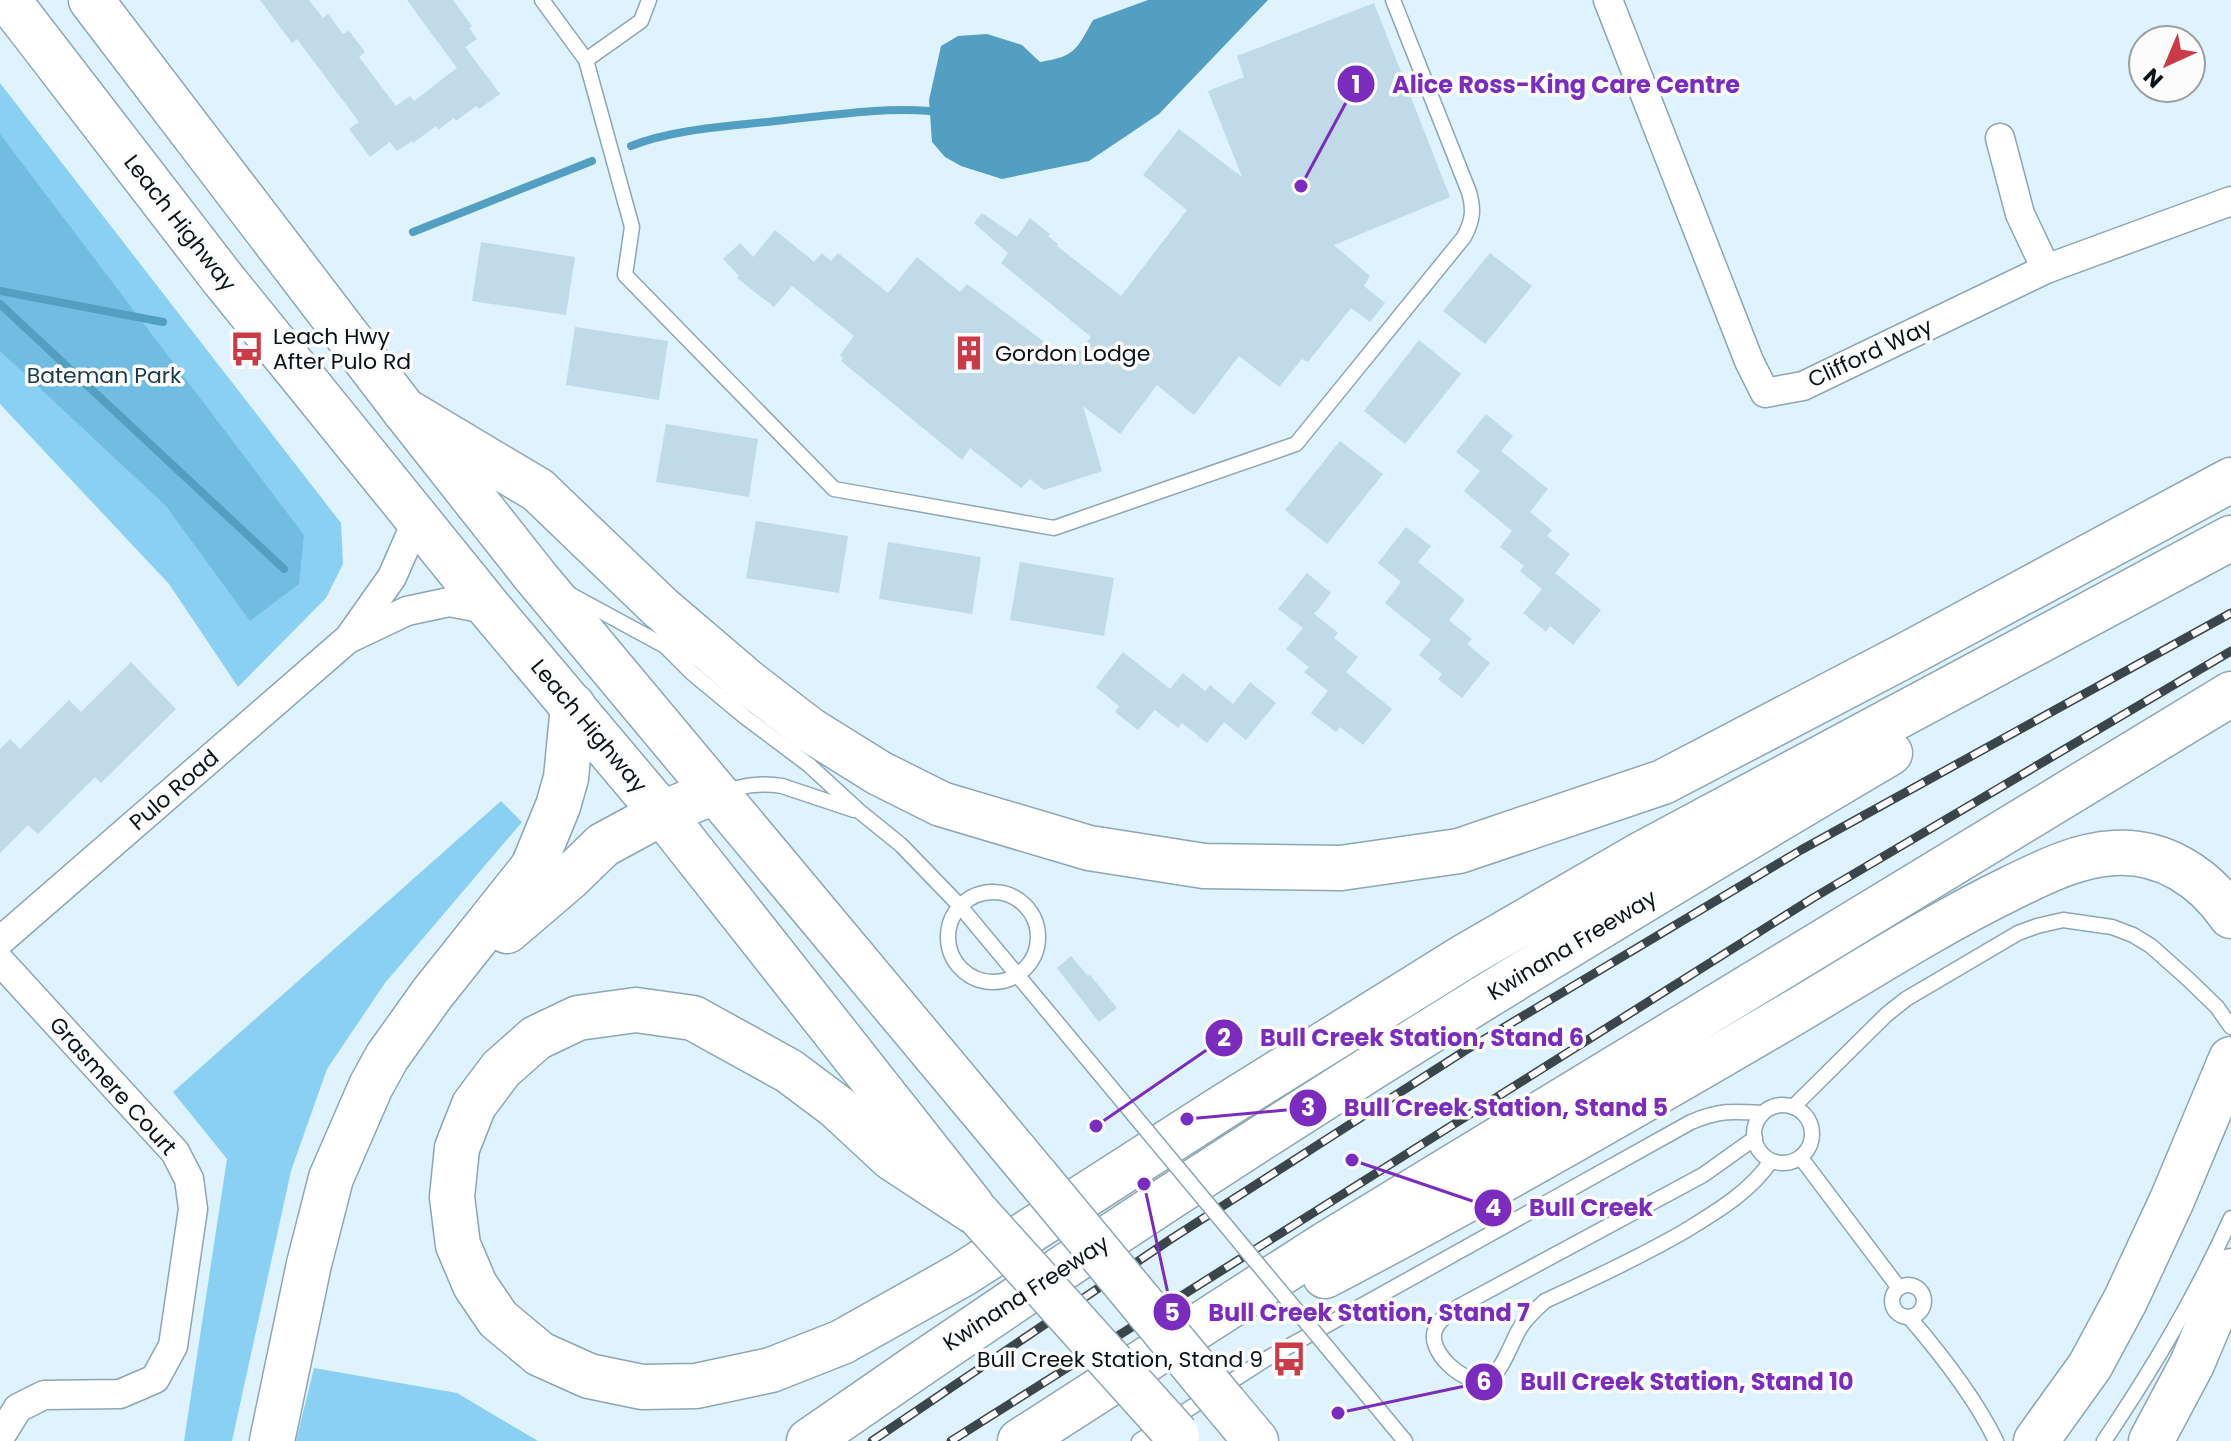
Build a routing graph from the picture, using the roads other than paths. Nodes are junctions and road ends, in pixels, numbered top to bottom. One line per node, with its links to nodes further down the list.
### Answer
1 (8, 0): 13 (highway, Leach Highway)
2 (91, 0): 11 (highway)
3 (542, 0): 7 (lane)
4 (649, 0): 7 (lane)
5 (1393, 0): 7 (lane)
6 (1608, 0): 10 (street, Clifford Way)
7 (586, 60)
8 (2000, 138): 10 (street)
9 (2231, 201): 10 (street, Clifford Way)
10 (2046, 269)
11 (404, 410): 12 (highway); 16 (highway)
12 (2231, 480)
13 (417, 520): 17 (highway, Leach Highway); 18 (street, Pulo Road)
14 (2231, 538): 37 (highway)
15 (2231, 554): 46 (highway, Kwinana Freeway)
16 (535, 576): 21 (highway); 22 (lane)
17 (491, 610): 18 (street, Pulo Road); 20 (highway, Leach Highway)
18 (349, 638): 26 (street, Pulo Road)
19 (2231, 694): 42 (highway)
20 (573, 706): 23 (highway, Leach Highway); 29 (highway)
21 (715, 792): 22 (lane); 23 (highway); 48 (highway, bridge)
22 (859, 811): 24 (lane)
23 (662, 813): 29 (highway); 37 (highway, Leach Highway)
24 (960, 906): 28 (lane); 28 (lane); 28 (lane)
25 (2231, 916): 42 (highway)
26 (0, 941)
27 (0, 961): 43 (street, Grasmere Court)
28 (1019, 975): 49 (lane, bridge)
29 (432, 994): 45 (highway)
30 (2231, 1027): 32 (lane)
31 (2226, 1090): 51 (highway); 52 (highway)
32 (1793, 1107): 33 (lane); 35 (lane)
33 (1763, 1113): 34 (lane); 44 (lane)
34 (1755, 1138): 36 (lane); 36 (lane)
35 (1801, 1158): 36 (lane); 40 (lane)
36 (1771, 1161)
37 (979, 1215): 44 (highway, Leach Highway, bridge)
38 (2231, 1218): 53 (lane)
39 (2231, 1271): 54 (highway)
40 (1899, 1288): 41 (lane); 41 (lane)
41 (1909, 1317): 50 (lane)
42 (1062, 1413): 47 (highway)
43 (0, 1437)
44 (1166, 1439)
45 (272, 1441)
46 (809, 1441)
47 (1020, 1441)
48 (1256, 1441)
49 (1405, 1441)
50 (1996, 1441)
51 (2036, 1441)
52 (2065, 1441)
53 (2104, 1441)
54 (2151, 1441)

